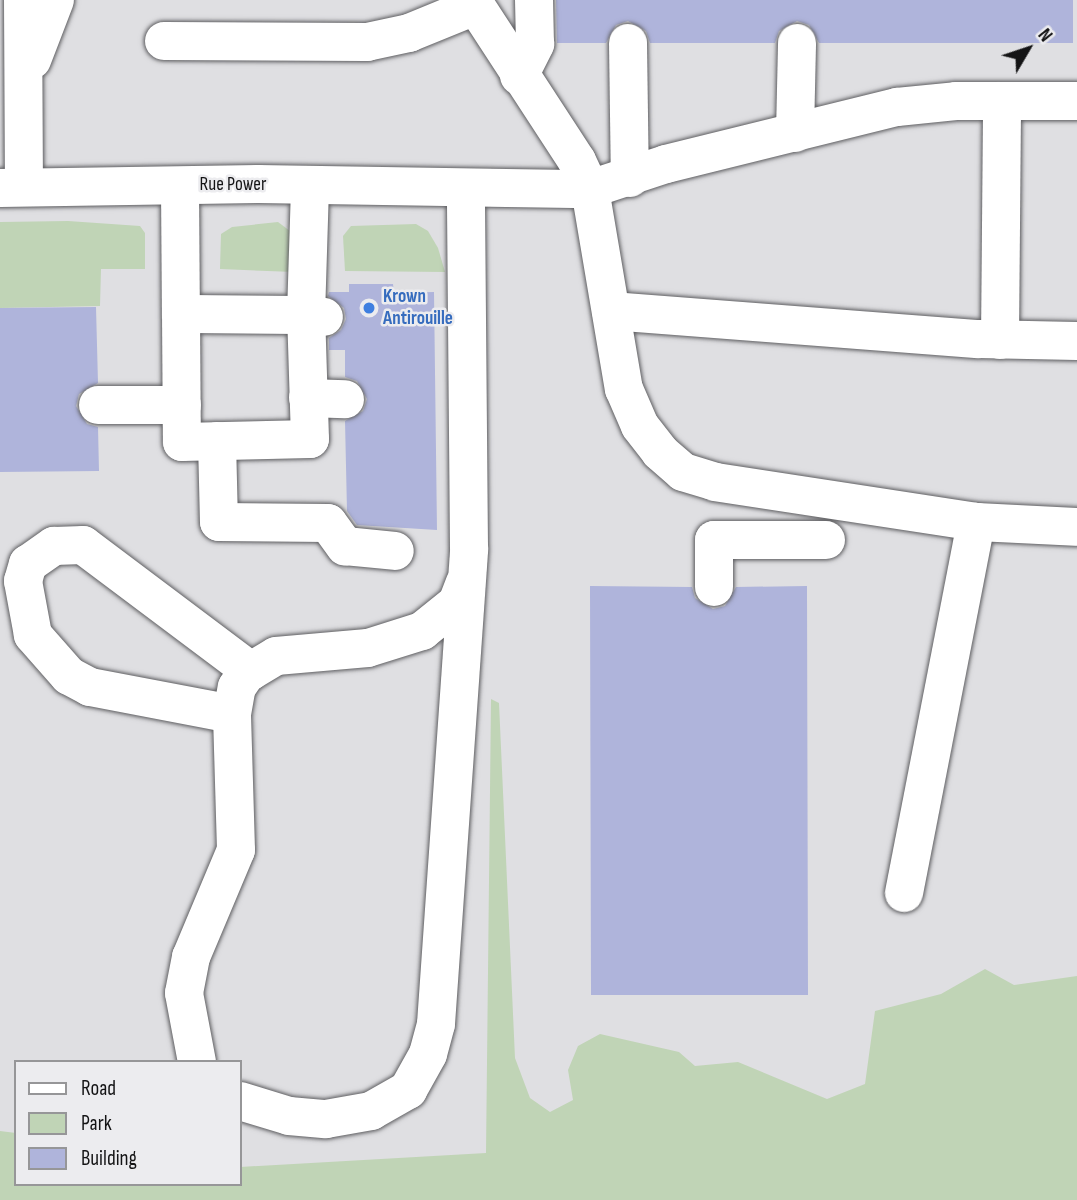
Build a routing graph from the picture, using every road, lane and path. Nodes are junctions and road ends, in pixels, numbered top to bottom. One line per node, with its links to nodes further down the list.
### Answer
1 (23, 0): 8 (street)
2 (54, 0): 8 (street)
3 (534, 0): 9 (street)
4 (473, 3): 5 (street); 9 (street)
5 (164, 41)
6 (628, 43): 13 (street)
7 (797, 43): 12 (street)
8 (12, 73): 16 (street)
9 (519, 76): 18 (street)
10 (1002, 101): 11 (street, Rue Power); 12 (street, Rue Power); 22 (street)
11 (1077, 101)
12 (795, 133): 13 (street, Rue Power)
13 (630, 178): 18 (street, Rue Power)
14 (310, 185): 15 (street, Rue Power); 17 (street, Rue Power); 21 (street)
15 (180, 186): 16 (street, Rue Power); 20 (street)
16 (12, 187)
17 (466, 188): 18 (street, Rue Power); 33 (street)
18 (590, 190): 19 (street)
19 (611, 311): 22 (street); 27 (street)
20 (181, 314): 21 (street); 25 (street)
21 (315, 316): 26 (street)
22 (1000, 340): 23 (street)
23 (1077, 341)
24 (98, 405): 25 (street)
25 (182, 405): 26 (street)
26 (217, 441): 32 (street)
27 (715, 482): 28 (street); 30 (street)
28 (976, 522): 29 (street); 37 (street)
29 (1077, 527)
30 (714, 540): 31 (street); 34 (street)
31 (827, 540)
32 (395, 551)
33 (465, 582): 35 (street); 39 (street)
34 (714, 587)
35 (251, 671): 36 (street); 36 (street)
36 (232, 714): 38 (street)
37 (904, 893)
38 (197, 1060)
39 (242, 1102)

